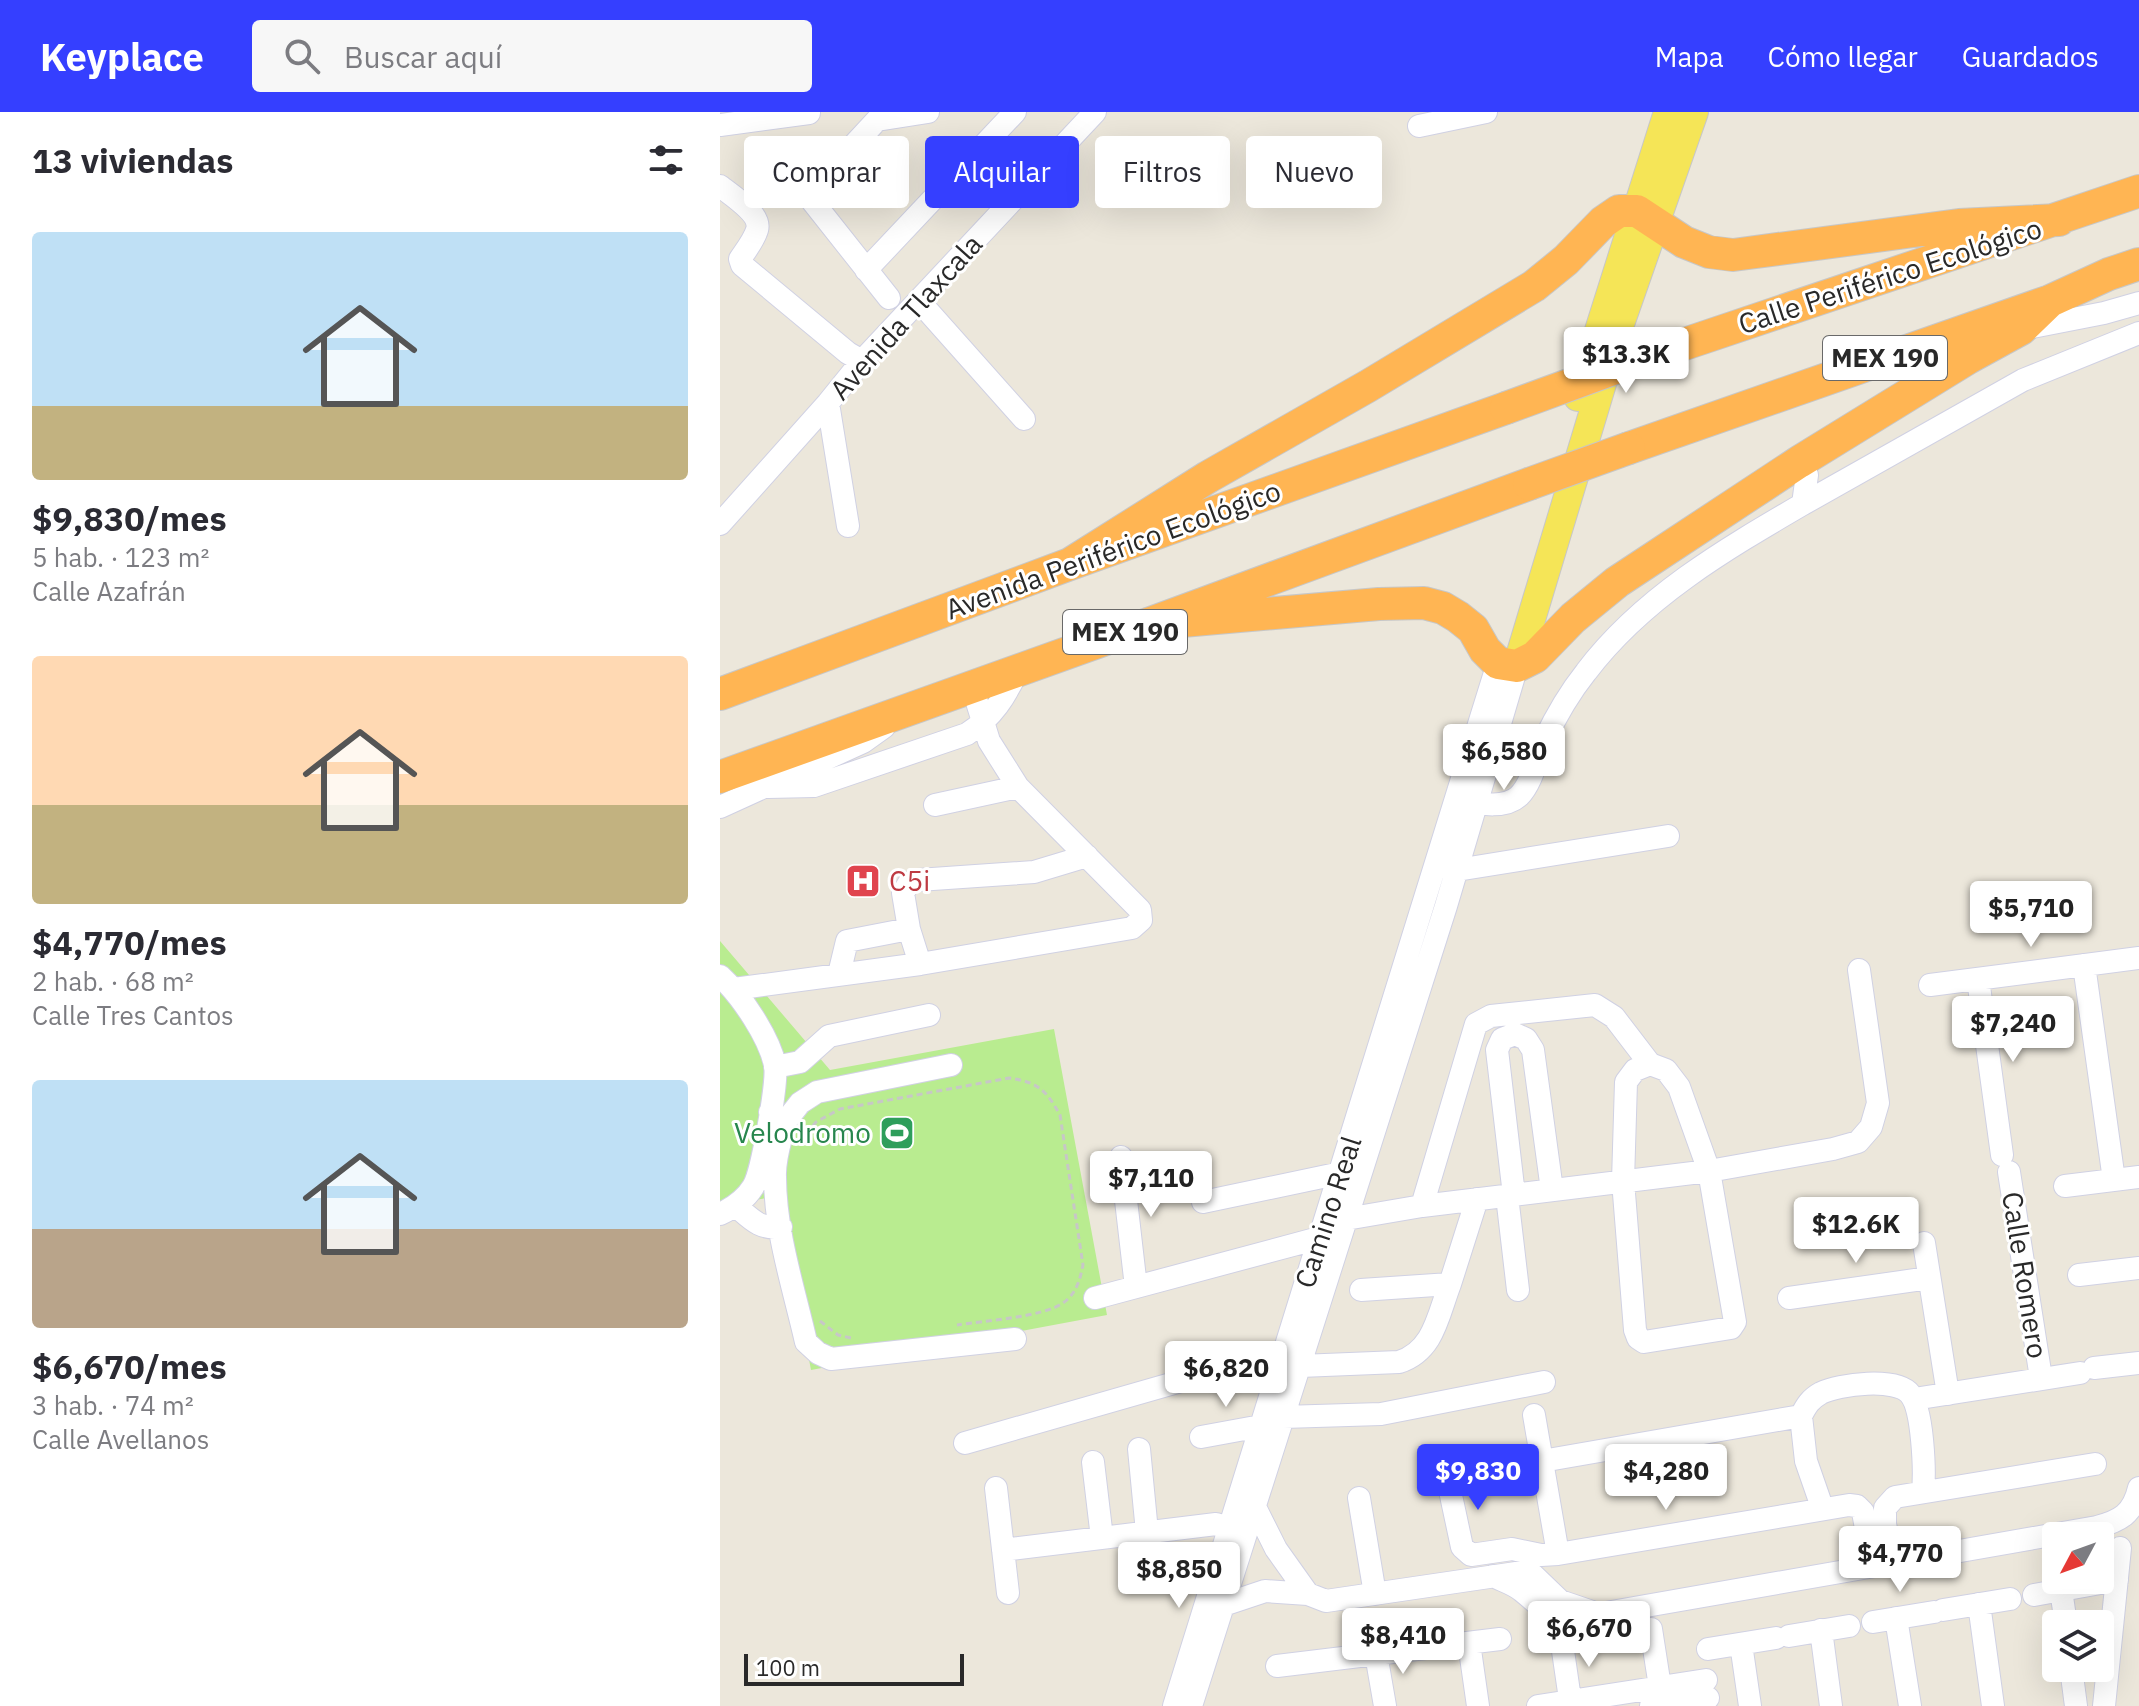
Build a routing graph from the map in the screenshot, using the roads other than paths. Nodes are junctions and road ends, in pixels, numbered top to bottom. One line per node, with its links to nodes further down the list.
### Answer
1 (928, 112): 16 (street)
2 (1015, 112): 16 (street)
3 (1095, 112): 18 (street, Avenida Tlaxcala)
4 (1486, 112): 8 (street)
5 (1668, 112): 13 (main road)
6 (1694, 112): 13 (main road)
7 (809, 113): 9 (street)
8 (1457, 114): 10 (street)
9 (720, 125)
10 (1419, 126)
11 (720, 186): 23 (street)
12 (2139, 191): 14 (highway, Calle Periférico Ecológico / MEX 190)
13 (1647, 216): 14 (highway); 31 (highway); 33 (main road)
14 (2059, 220): 25 (highway, Calle Periférico Ecológico / MEX 190, bridge)
15 (2139, 264): 19 (highway, MEX 190)
16 (866, 270): 17 (street)
17 (889, 298)
18 (919, 301): 23 (street, Avenida Tlaxcala); 26 (street)
19 (2050, 301): 21 (highway); 32 (highway, MEX 190, bridge)
20 (2139, 303): 21 (street)
21 (2021, 329): 27 (highway)
22 (2139, 333): 28 (street)
23 (862, 361): 24 (street, Avenida Tlaxcala)
24 (828, 403): 29 (street, Avenida Tlaxcala); 30 (street)
25 (1506, 408): 31 (highway, Avenida Periférico Ecológico / MEX 190)
26 (1024, 419)
27 (1799, 462): 28 (street); 33 (highway)
28 (1803, 504): 40 (street)
29 (720, 524)
30 (848, 526)
31 (1070, 564): 36 (highway, Avenida Periférico Ecológico / MEX 190)
32 (1148, 624): 33 (highway); 34 (highway, MEX 190)
33 (1508, 664): 40 (street)
34 (1018, 670): 35 (highway, MEX 190); 37 (street)
35 (972, 686): 37 (street); 38 (highway, MEX 190)
36 (720, 694)
37 (983, 723): 38 (street); 39 (street)
38 (744, 778): 42 (street)
39 (1018, 787): 41 (street); 44 (street)
40 (1467, 800): 45 (street)
41 (935, 805)
42 (720, 807)
43 (1668, 836): 45 (street)
44 (1087, 856): 47 (street); 49 (street)
45 (1447, 868): 46 (street)
46 (1436, 904): 63 (street, Camino Real); 74 (street, Camino Real)
47 (909, 929): 49 (street); 52 (street)
48 (2139, 958): 50 (street)
49 (920, 964): 52 (street)
50 (2084, 965): 53 (street); 65 (street)
51 (1859, 970): 62 (street)
52 (839, 974): 54 (street)
53 (1978, 979): 55 (street); 90 (street, Calle Romero)
54 (727, 983): 59 (street)
55 (1930, 985)
56 (929, 1015): 59 (street)
57 (1650, 1064): 62 (street); 66 (street); 72 (street)
58 (951, 1065): 60 (street)
59 (775, 1067): 60 (street)
60 (778, 1117): 73 (street); 75 (street)
61 (1121, 1157): 82 (street)
62 (1709, 1171): 66 (street); 66 (street)
63 (1341, 1173): 71 (street); 76 (street, Camino Real)
64 (2139, 1177): 65 (street)
65 (2114, 1180): 67 (street)
66 (1623, 1181): 68 (street)
67 (2065, 1186)
68 (1552, 1190): 69 (street); 69 (street)
69 (1510, 1195): 70 (street); 84 (street)
70 (1477, 1199): 72 (street); 81 (street)
71 (1203, 1202)
72 (1422, 1206): 74 (street)
73 (728, 1210): 75 (street)
74 (1346, 1219): 89 (street, Camino Real)
75 (781, 1227): 87 (street)
76 (1319, 1238): 82 (street); 89 (street, Camino Real)
77 (1924, 1243): 80 (street)
78 (2139, 1268): 79 (street)
79 (2079, 1275)
80 (1929, 1278): 86 (street); 92 (street)
81 (1450, 1284): 83 (street); 89 (street)
82 (1136, 1287): 85 (street)
83 (1361, 1290)
84 (1518, 1290)
85 (1095, 1298)
86 (1789, 1298)
87 (1015, 1339)
88 (2139, 1363): 90 (street)
89 (1290, 1364): 96 (street, Camino Real); 98 (street)
90 (2041, 1378): 92 (street)
91 (1544, 1382): 96 (street)
92 (1948, 1394): 93 (street)
93 (1914, 1399): 95 (street); 106 (street)
94 (1534, 1415): 100 (street)
95 (1801, 1416): 100 (street); 109 (street)
96 (1269, 1418): 97 (street); 108 (street, Camino Real); 111 (street, Camino Real)
97 (1201, 1437)
98 (965, 1443)
99 (1139, 1449): 112 (street)
100 (1542, 1461): 117 (street)
101 (1093, 1462): 113 (street)
102 (2095, 1464): 106 (street)
103 (1449, 1486): 117 (street)
104 (996, 1488): 116 (street)
105 (2139, 1488): 118 (street)
106 (1923, 1492): 110 (street)
107 (1359, 1498): 124 (street)
108 (1255, 1507): 115 (street); 129 (street, Camino Real)
109 (1822, 1507): 110 (street); 117 (street)
110 (1876, 1526): 118 (street)
111 (1229, 1528): 112 (street); 129 (street, Camino Real)
112 (1147, 1532): 113 (street)
113 (1102, 1538): 116 (street)
114 (2120, 1548): 119 (street)
115 (1276, 1549): 121 (street); 123 (street)
116 (1003, 1550): 122 (street)
117 (1558, 1554)
118 (1883, 1565): 124 (street)
119 (2117, 1580): 120 (street); 156 (street)
120 (2114, 1581)
121 (1265, 1591): 123 (street); 129 (street)
122 (1008, 1593)
123 (1308, 1594): 124 (street)
124 (1375, 1594)
125 (2042, 1594): 126 (street)
126 (2034, 1595)
127 (2010, 1599): 128 (street)
128 (1979, 1604): 130 (street); 154 (street)
129 (1214, 1607): 146 (street, Camino Real); 147 (street, Camino Real)
130 (1896, 1618): 131 (street); 153 (street)
131 (1873, 1622)
132 (1849, 1626): 134 (street)
133 (1651, 1629): 144 (street)
134 (1821, 1630): 138 (street); 152 (street)
135 (1500, 1639): 136 (street)
136 (1469, 1643): 140 (street); 149 (street)
137 (1562, 1644): 145 (street)
138 (1741, 1644): 139 (street); 151 (street)
139 (1708, 1649)
140 (1376, 1654): 141 (street); 148 (street)
141 (1277, 1666)
142 (2073, 1682): 155 (street)
143 (1707, 1689): 144 (street)
144 (1659, 1701): 145 (street)
145 (1571, 1704): 150 (street)
146 (1174, 1706)
147 (1191, 1706)
148 (1385, 1706)
149 (1478, 1706)
150 (1538, 1706)
151 (1750, 1706)
152 (1831, 1706)
153 (1910, 1706)
154 (1993, 1706)
155 (2076, 1706)
156 (2104, 1706)

